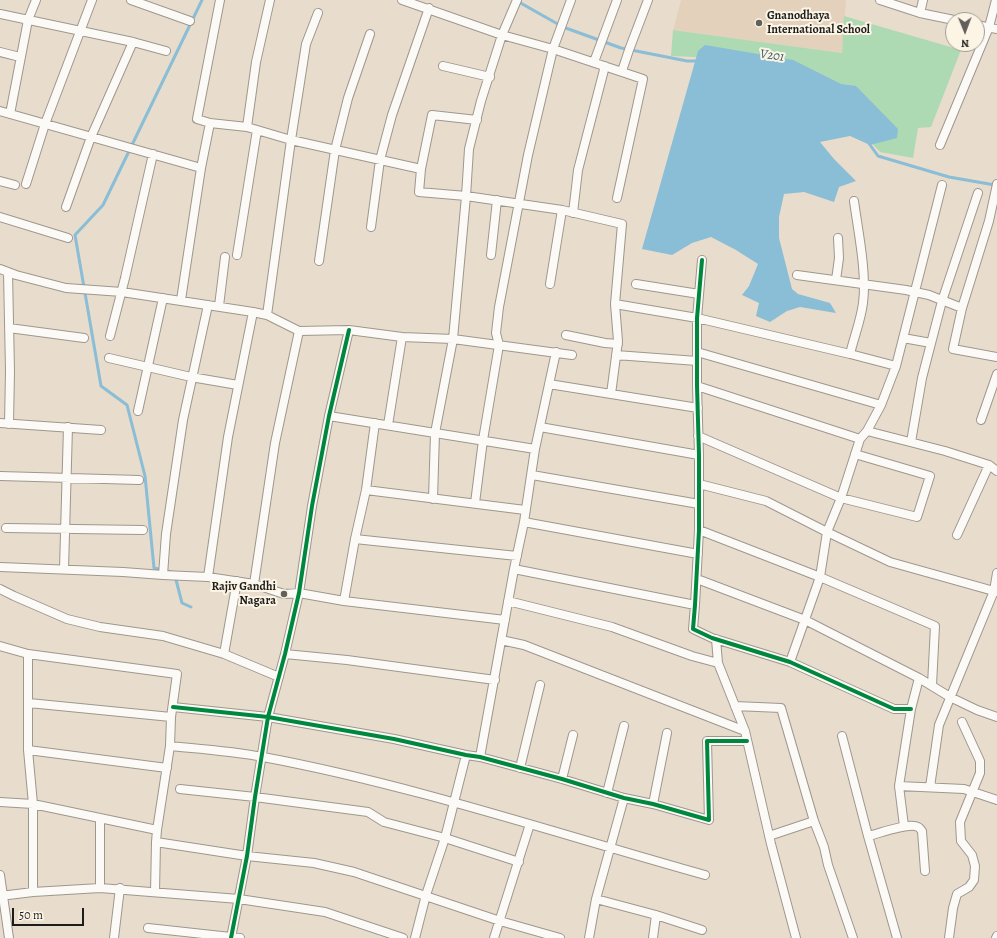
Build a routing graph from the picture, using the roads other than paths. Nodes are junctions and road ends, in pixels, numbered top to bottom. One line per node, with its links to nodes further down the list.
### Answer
1 (36, 0): 20 (street)
2 (92, 0): 23 (street)
3 (131, 0): 21 (street)
4 (220, 0): 39 (street)
5 (270, 0): 41 (street)
6 (402, 0): 13 (street)
7 (571, 0): 27 (street)
8 (617, 0): 31 (street)
9 (648, 0): 34 (street)
10 (880, 0): 17 (street)
11 (923, 0): 17 (street)
12 (996, 0): 22 (street)
13 (420, 3): 15 (street)
14 (515, 3): 25 (street)
15 (429, 8): 25 (street); 48 (street)
16 (318, 13): 44 (street)
17 (920, 13): 19 (street)
18 (0, 14): 20 (street)
19 (945, 18)
20 (28, 20): 23 (street); 30 (street)
21 (190, 21)
22 (993, 28): 45 (street)
23 (80, 31): 26 (street); 40 (street)
24 (370, 34): 46 (street)
25 (502, 35): 27 (street); 35 (street)
26 (133, 42): 28 (street); 43 (street)
27 (552, 49): 31 (street); 61 (street)
28 (166, 51)
29 (0, 52): 30 (street)
30 (20, 57): 37 (street)
31 (594, 62): 33 (street)
32 (443, 66): 35 (street)
33 (605, 66): 34 (street); 64 (street)
34 (622, 71): 58 (street)
35 (490, 77): 38 (street)
36 (0, 112): 37 (street)
37 (10, 114): 40 (street)
38 (477, 120): 50 (street); 57 (street)
39 (210, 123): 41 (street); 49 (street)
40 (45, 124): 43 (street); 52 (street)
41 (247, 127): 42 (street)
42 (257, 130): 44 (street); 69 (street)
43 (91, 137): 47 (street); 62 (street)
44 (291, 140): 46 (street); 92 (street)
45 (940, 145)
46 (335, 150): 48 (street); 73 (street)
47 (153, 154): 49 (street); 81 (street)
48 (380, 160): 50 (street); 66 (street)
49 (201, 168): 85 (street)
50 (421, 168): 57 (street)
51 (0, 181): 53 (street)
52 (26, 184)
53 (16, 185)
54 (942, 185): 82 (street)
55 (996, 187): 90 (street)
56 (978, 193): 86 (street)
57 (466, 196): 59 (street); 102 (street)
58 (617, 198)
59 (497, 200): 61 (street); 70 (street)
60 (854, 201): 80 (street)
61 (518, 204): 63 (street); 105 (street)
62 (66, 206)
63 (562, 210): 64 (street); 78 (street)
64 (573, 213): 87 (street)
65 (0, 217): 67 (street)
66 (371, 227)
67 (68, 238)
68 (838, 238): 77 (street)
69 (237, 255)
70 (491, 255)
71 (225, 258): 89 (street)
72 (702, 260): 83 (street)
73 (319, 261)
74 (0, 269): 75 (street)
75 (8, 272): 81 (street); 94 (street)
76 (797, 274): 77 (street)
77 (836, 280): 80 (street)
78 (550, 284)
79 (636, 284): 83 (street)
80 (864, 284): 82 (street); 107 (street)
81 (122, 292): 84 (street); 98 (street)
82 (916, 292): 86 (street); 101 (street)
83 (699, 294): 93 (street)
84 (163, 298): 85 (street); 114 (street)
85 (181, 300): 88 (street)
86 (942, 301): 90 (street); 103 (street)
87 (615, 304): 93 (street); 104 (street)
88 (208, 305): 89 (street); 116 (street)
89 (219, 306): 91 (street)
90 (962, 308): 111 (street)
91 (253, 312): 92 (street); 118 (street)
92 (267, 315): 96 (street)
93 (697, 318): 107 (street); 110 (street)
94 (8, 328): 100 (street); 126 (street)
95 (349, 330): 96 (street); 99 (street); 124 (street)
96 (299, 331): 173 (street)
97 (566, 335): 104 (street)
98 (110, 336)
99 (402, 337): 102 (street); 128 (street)
100 (84, 338)
101 (903, 338): 103 (street); 113 (street)
102 (453, 339): 105 (street); 133 (street)
103 (931, 343): 137 (street)
104 (618, 344): 109 (street)
105 (499, 345): 106 (street); 136 (street)
106 (556, 352): 108 (street); 117 (street)
107 (850, 354): 113 (street)
108 (572, 355)
109 (616, 355): 110 (street); 120 (street)
110 (697, 357): 119 (street); 121 (street)
111 (997, 357)
112 (109, 358): 114 (street)
113 (896, 366): 121 (street)
114 (147, 367): 116 (street); 123 (street)
115 (997, 374): 125 (street)
116 (191, 376): 118 (street); 168 (street)
117 (549, 384): 120 (street); 130 (street)
118 (238, 385): 169 (street)
119 (697, 386): 122 (street); 135 (street)
120 (611, 394): 122 (street)
121 (881, 405): 132 (street)
122 (698, 408): 134 (street)
123 (138, 411)
124 (329, 416): 127 (street); 176 (street)
125 (981, 420)
126 (4, 423): 129 (street)
127 (375, 423): 128 (street); 148 (street)
128 (388, 425): 133 (street)
129 (68, 427): 131 (street); 145 (street)
130 (540, 427): 138 (street); 140 (street)
131 (101, 430)
132 (867, 431): 135 (street); 137 (street)
133 (435, 433): 136 (street); 150 (street)
134 (698, 436): 140 (street); 149 (street)
135 (860, 439): 139 (street)
136 (483, 440): 138 (street); 151 (street)
137 (911, 442): 141 (street)
138 (535, 449): 143 (street)
139 (855, 454): 149 (street); 149 (street)
140 (699, 455): 147 (street)
141 (989, 465): 142 (street); 160 (street)
142 (997, 471)
143 (532, 474): 152 (street); 153 (street)
144 (0, 476): 145 (street)
145 (67, 478): 146 (street); 156 (street)
146 (139, 480)
147 (699, 484): 152 (street); 159 (street)
148 (366, 490): 150 (street); 161 (street)
149 (841, 498): 159 (street)
150 (433, 499): 151 (street)
151 (475, 503): 153 (street)
152 (699, 504): 158 (street)
153 (526, 510): 154 (street)
154 (524, 522): 162 (street); 163 (street)
155 (6, 528): 156 (street)
156 (65, 530): 157 (street); 166 (street)
157 (143, 530)
158 (699, 530): 162 (street); 170 (street)
159 (827, 532): 170 (street); 175 (street)
160 (957, 535)
161 (355, 539): 163 (street); 177 (street)
162 (698, 554): 171 (street)
163 (517, 556): 165 (street)
164 (0, 567): 166 (street)
165 (514, 569): 178 (street); 179 (street)
166 (64, 570): 168 (street)
167 (997, 573): 175 (street)
168 (165, 575): 169 (street)
169 (208, 577): 172 (street)
170 (820, 577): 181 (street); 194 (street)
171 (697, 579): 179 (street); 181 (street)
172 (237, 582): 173 (street); 186 (street)
173 (254, 584): 176 (street)
174 (0, 589): 186 (street)
175 (995, 591): 195 (street)
176 (299, 593): 177 (street); 187 (street)
177 (344, 601): 180 (street)
178 (508, 601): 180 (street); 189 (street)
179 (695, 605): 183 (street)
180 (505, 620): 182 (street)
181 (805, 620): 188 (street); 191 (street)
182 (501, 640): 192 (street); 205 (street)
183 (716, 640): 188 (street); 189 (street)
184 (0, 646): 185 (street)
185 (28, 654): 196 (street); 198 (street)
186 (224, 654): 190 (street)
187 (285, 654): 190 (street); 192 (street)
188 (790, 662): 199 (street)
189 (718, 663): 197 (street)
190 (279, 677): 201 (street)
191 (919, 678): 194 (street); 199 (street)
192 (495, 680): 214 (street)
193 (540, 685): 216 (street)
194 (932, 685): 195 (street)
195 (950, 697): 202 (street); 219 (street)
196 (29, 703): 200 (street); 211 (street)
197 (735, 706): 205 (street); 231 (street)
198 (173, 707): 200 (street); 201 (street)
199 (911, 708): 218 (street)
200 (171, 717): 210 (street)
201 (268, 717): 212 (street); 213 (street)
202 (997, 717)
203 (962, 722): 221 (street)
204 (624, 726): 222 (street)
205 (745, 731): 209 (street)
206 (667, 733): 229 (street)
207 (573, 735): 217 (street)
208 (842, 736): 236 (street)
209 (747, 741): 229 (street); 235 (street)
210 (170, 746): 213 (street); 215 (street)
211 (28, 750): 215 (street); 228 (street)
212 (466, 755): 214 (street); 227 (street)
213 (262, 757): 223 (street); 227 (street)
214 (480, 757): 216 (street)
215 (167, 768): 234 (street)
216 (520, 768): 217 (street)
217 (562, 779): 222 (street)
218 (899, 786): 219 (street); 233 (street)
219 (930, 787): 221 (street)
220 (180, 789): 223 (street)
221 (973, 791): 225 (street); 270 (street)
222 (607, 793): 224 (street)
223 (255, 797): 237 (street); 240 (street)
224 (624, 798): 229 (street); 239 (street)
225 (997, 800)
226 (0, 802): 228 (street)
227 (453, 803): 232 (street); 237 (street)
228 (32, 804): 230 (street); 247 (street)
229 (652, 804)
230 (100, 819): 234 (street); 245 (street)
231 (814, 821): 235 (street); 268 (street)
232 (530, 824): 239 (street); 241 (street)
233 (904, 826): 236 (street); 242 (street)
234 (157, 830): 238 (street)
235 (769, 836): 267 (street)
236 (868, 836): 269 (street)
237 (445, 838): 241 (street); 249 (street)
238 (156, 842): 240 (street); 248 (street)
239 (610, 849): 244 (street); 252 (street)
240 (247, 856): 249 (street); 251 (street)
241 (519, 862): 254 (street)
242 (925, 871)
243 (0, 875): 250 (street)
244 (705, 875)
245 (100, 888): 246 (street); 247 (street)
246 (120, 888): 248 (street); 258 (street)
247 (33, 892): 250 (street)
248 (155, 892): 251 (street)
249 (426, 895): 254 (street); 262 (street)
250 (2, 896): 257 (street)
251 (239, 899): 259 (street); 261 (street)
252 (596, 899): 253 (street); 265 (street)
253 (656, 915): 256 (street); 266 (street)
254 (500, 921): 263 (street); 264 (street)
255 (148, 928): 259 (street)
256 (702, 930)
257 (9, 938)
258 (114, 938)
259 (231, 938): 260 (street)
260 (240, 938)
261 (403, 938)
262 (415, 938)
263 (494, 938)
264 (560, 938)
265 (589, 938)
266 (653, 938)
267 (796, 938)
268 (853, 938)
269 (897, 938)
270 (949, 938)

